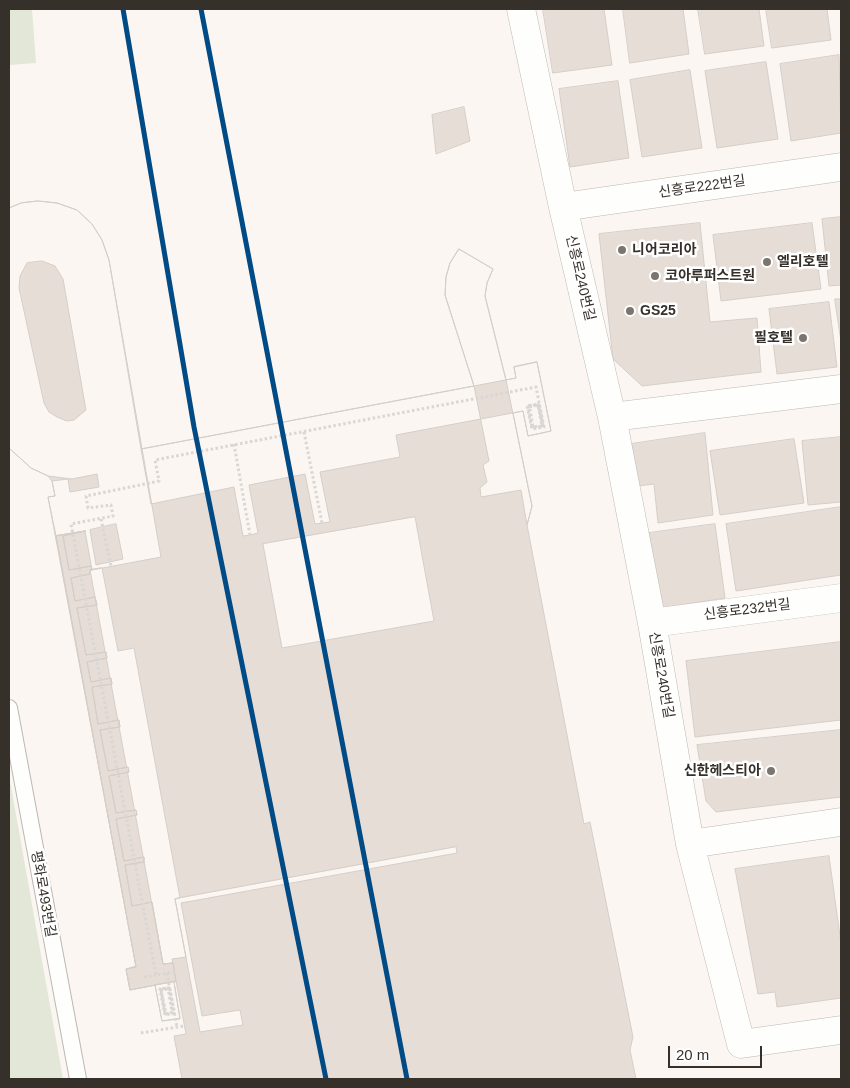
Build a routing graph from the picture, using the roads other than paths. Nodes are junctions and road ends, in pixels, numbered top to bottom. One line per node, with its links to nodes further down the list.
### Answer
1 (521, 9): 3 (street, 신흥로240번길)
2 (841, 167): 3 (street, 신흥로222번길)
3 (563, 206): 5 (street, 신흥로240번길)
4 (841, 389): 5 (street)
5 (612, 417): 7 (street, 신흥로240번길)
6 (841, 598): 7 (street, 신흥로232번길)
7 (652, 622): 10 (street, 신흥로240번길)
8 (9, 708): 12 (lane, 평화로493번길)
9 (841, 822): 10 (street)
10 (690, 844): 11 (street, 신흥로240번길)
11 (841, 1030)
12 (78, 1079)

